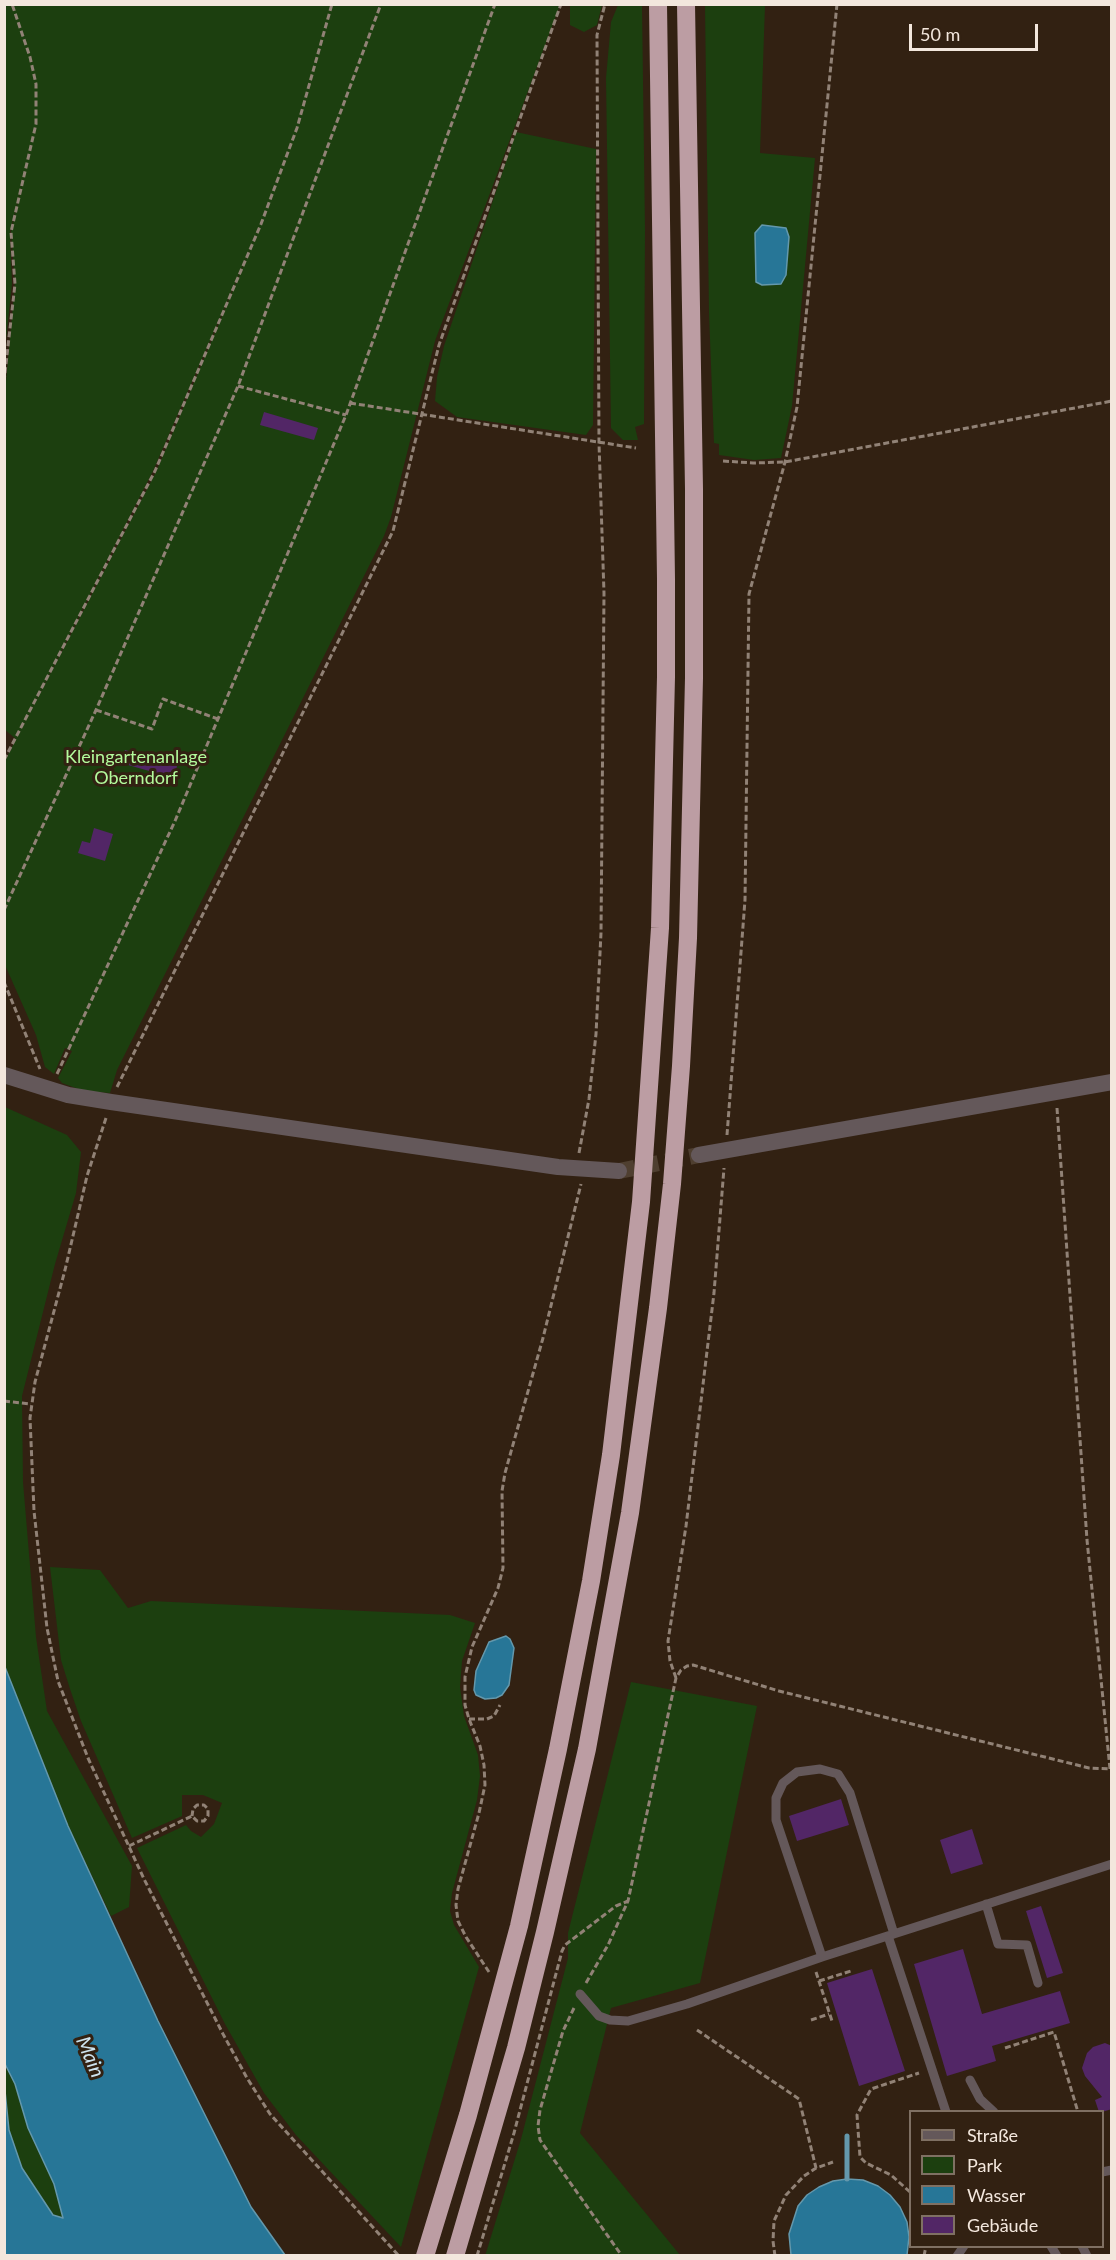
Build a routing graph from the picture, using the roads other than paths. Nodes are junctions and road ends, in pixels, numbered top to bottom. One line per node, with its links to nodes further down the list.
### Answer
1 (658, 4): 16 (highway)
2 (686, 4): 17 (highway)
3 (4, 1075): 6 (street)
4 (1112, 1082): 5 (street)
5 (699, 1155)
6 (618, 1171)
7 (1112, 1864): 8 (lane)
8 (986, 1904): 9 (lane); 11 (lane)
9 (891, 1935): 10 (lane); 10 (lane); 14 (lane)
10 (822, 1957): 12 (lane)
11 (1038, 1983)
12 (580, 1994)
13 (970, 2080): 15 (lane)
14 (945, 2110)
15 (992, 2110)
16 (425, 2256)
17 (455, 2256)

